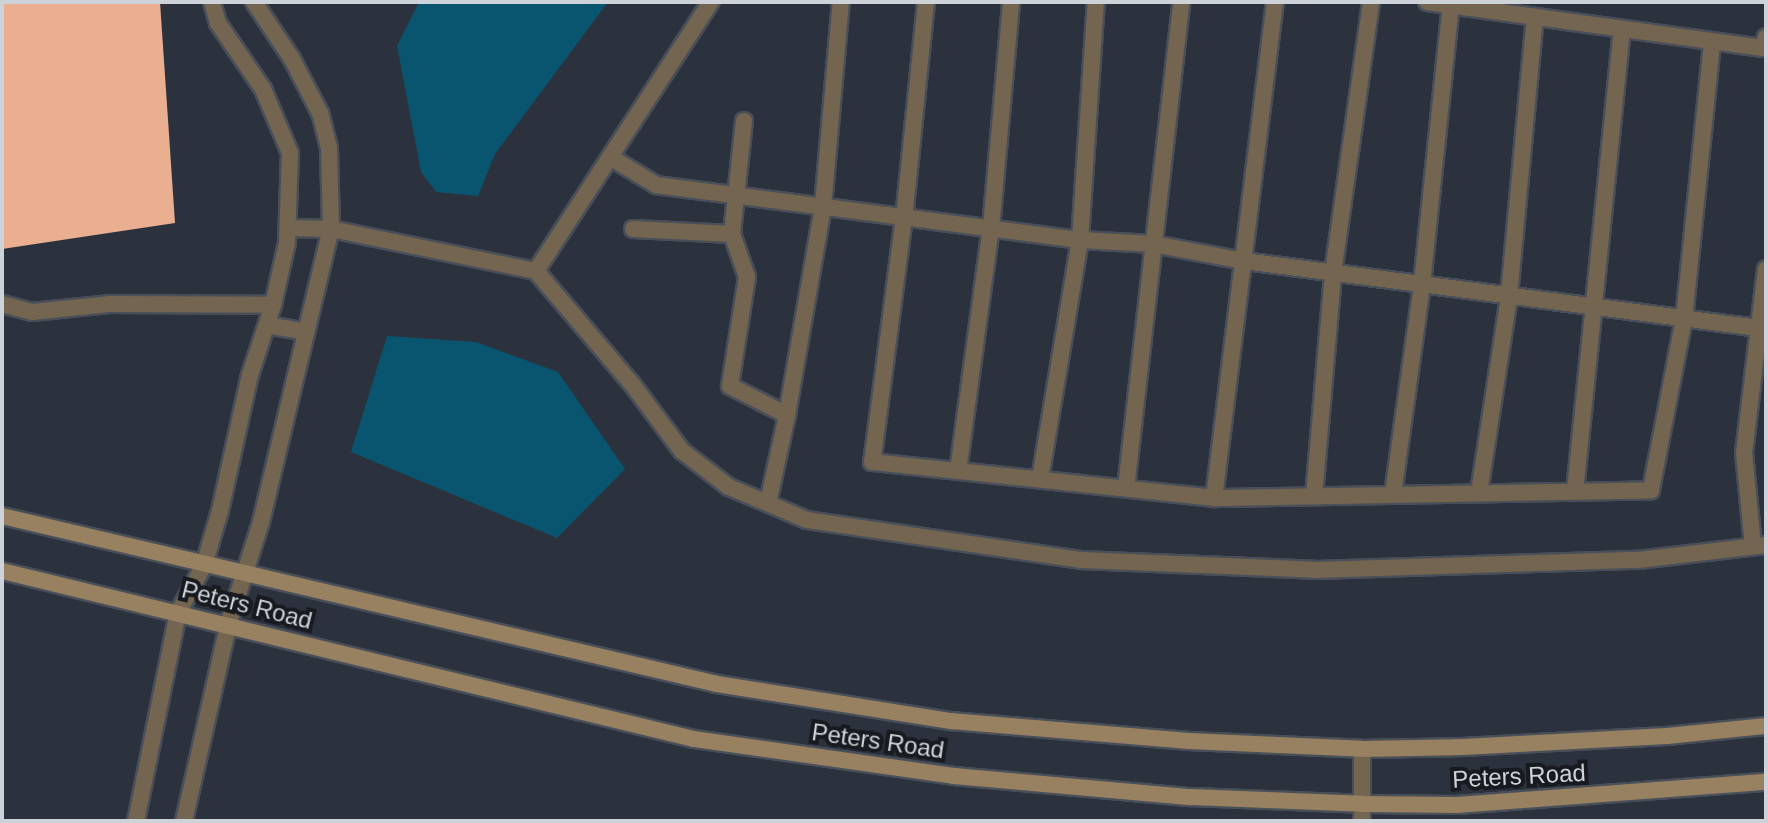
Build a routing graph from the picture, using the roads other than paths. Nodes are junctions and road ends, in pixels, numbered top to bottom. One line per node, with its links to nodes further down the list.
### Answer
1 (212, 2): 22 (street)
2 (254, 2): 24 (street)
3 (711, 2): 18 (street)
4 (841, 2): 20 (street)
5 (926, 2): 21 (street)
6 (1011, 2): 23 (street)
7 (1096, 2): 27 (street)
8 (1181, 2): 28 (street)
9 (1275, 2): 29 (street)
10 (1371, 2): 32 (street)
11 (1427, 2): 12 (street)
12 (1451, 5): 13 (street); 33 (street)
13 (1535, 17): 14 (street); 34 (street)
14 (1622, 29): 15 (street); 37 (street)
15 (1712, 41): 16 (street); 38 (street)
16 (1765, 45)
17 (744, 121): 19 (street)
18 (610, 157): 19 (street); 31 (street)
19 (738, 195): 20 (street); 26 (street)
20 (823, 206): 21 (street); 42 (street)
21 (904, 217): 23 (street); 43 (street)
22 (288, 228): 24 (street); 36 (street)
23 (991, 228): 27 (street); 43 (street)
24 (331, 229): 31 (street); 41 (street)
25 (633, 229): 26 (street)
26 (732, 234): 42 (street)
27 (1080, 240): 28 (street); 44 (street)
28 (1154, 244): 29 (street); 45 (street)
29 (1244, 261): 32 (street); 50 (street)
30 (1766, 269): 40 (street)
31 (536, 271): 51 (street)
32 (1333, 273): 33 (street); 49 (street)
33 (1422, 284): 34 (street); 48 (street)
34 (1509, 296): 37 (street); 47 (street)
35 (2, 304): 36 (street)
36 (273, 305): 39 (street)
37 (1592, 306): 38 (street); 46 (street)
38 (1684, 319): 40 (street); 46 (street)
39 (267, 325): 41 (street); 54 (street)
40 (1762, 329): 53 (street)
41 (306, 332): 56 (street)
42 (787, 415): 51 (street)
43 (958, 471): 44 (street)
44 (1040, 479): 45 (street)
45 (1126, 488): 50 (street)
46 (1575, 491): 47 (street)
47 (1479, 493): 48 (street)
48 (1393, 494): 49 (street)
49 (1314, 496): 50 (street)
50 (1214, 498)
51 (768, 503): 53 (street)
52 (2, 516): 54 (main road, Peters Road)
53 (1759, 546)
54 (204, 565): 56 (main road, Peters Road); 57 (street)
55 (2, 571): 57 (main road, Peters Road)
56 (247, 575): 58 (street); 60 (main road, Peters Road)
57 (178, 613): 58 (main road, Peters Road); 63 (street)
58 (228, 625): 62 (main road, Peters Road); 64 (street)
59 (1766, 726): 60 (main road, Peters Road)
60 (1362, 749): 62 (street)
61 (1766, 782): 62 (main road, Peters Road)
62 (1362, 813)
63 (136, 821)
64 (184, 821)

